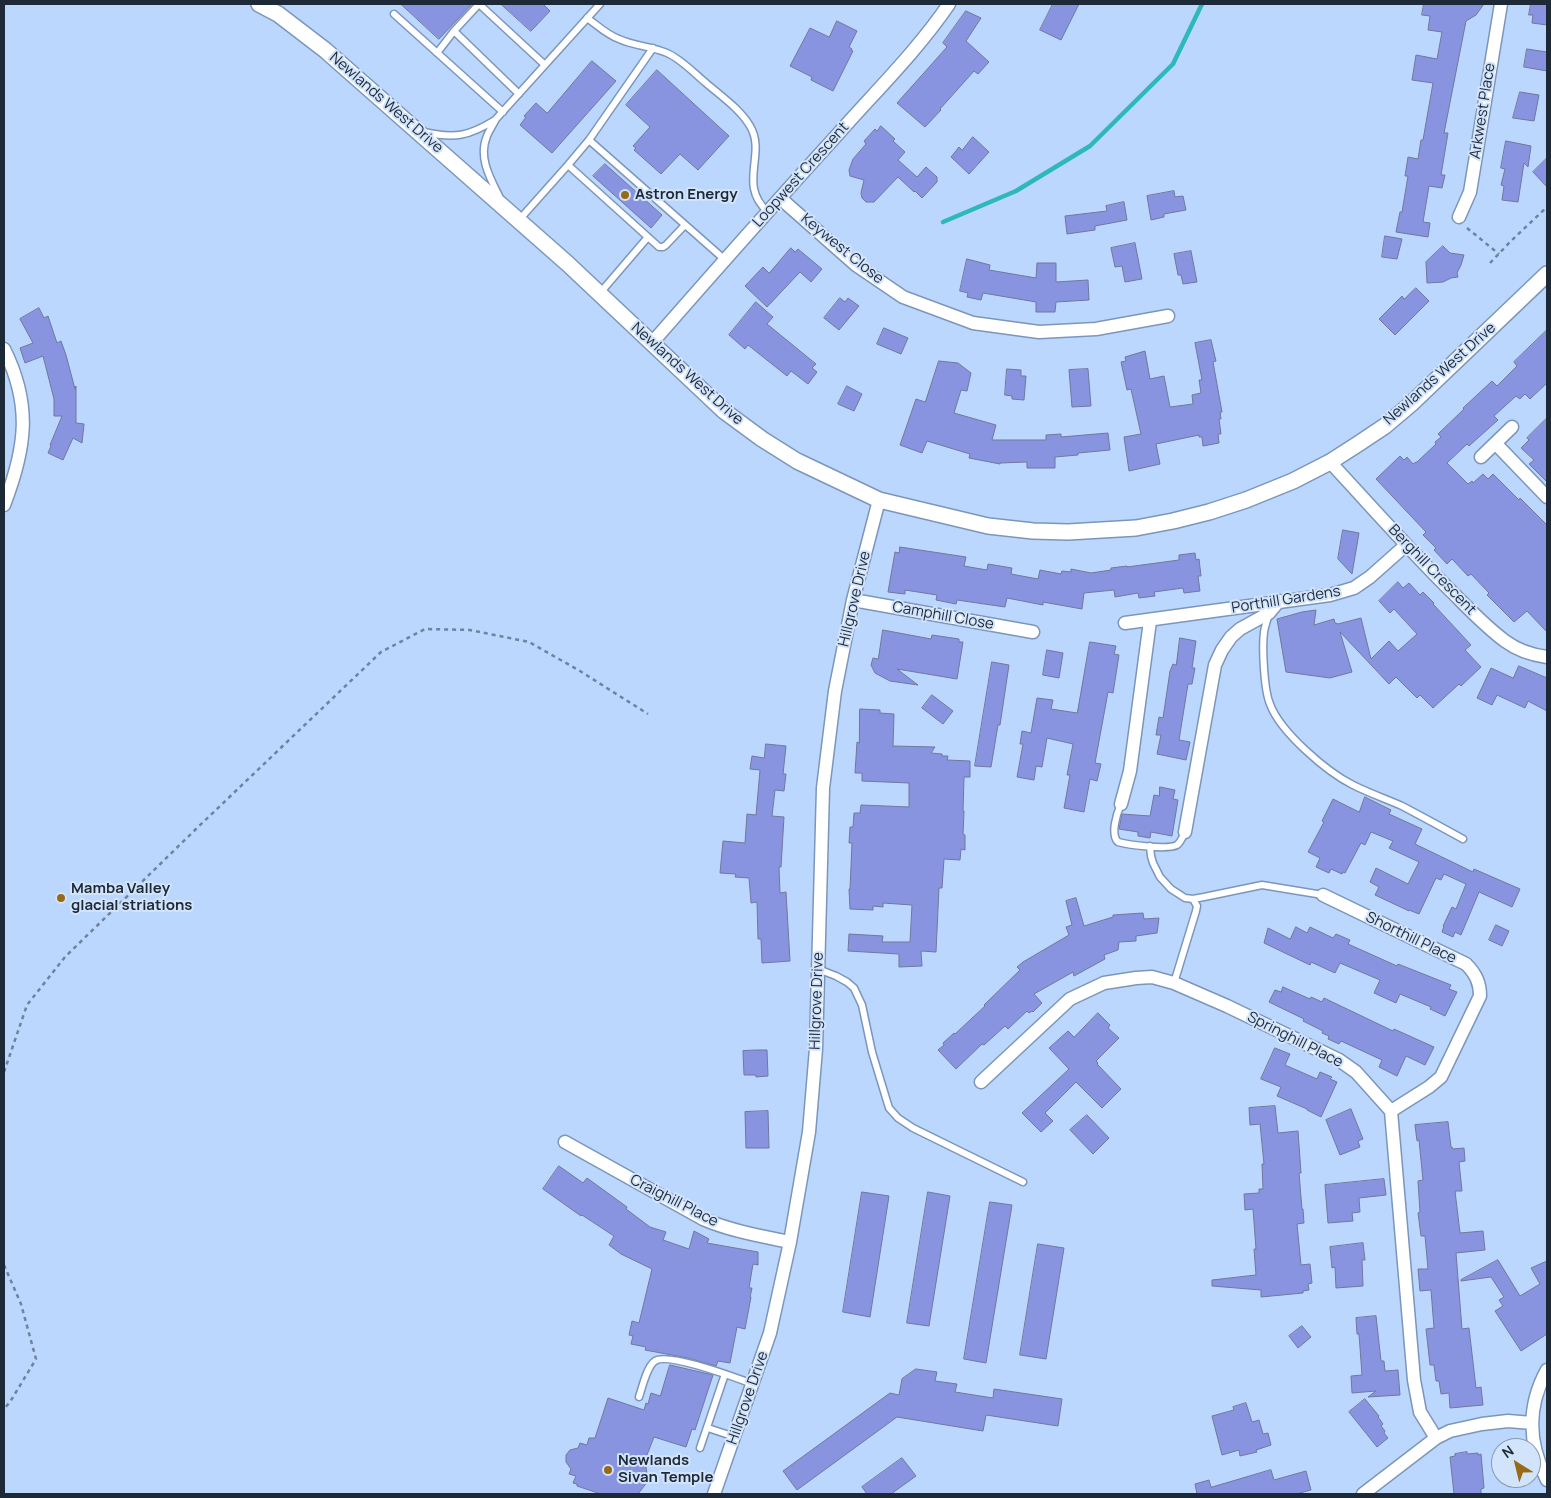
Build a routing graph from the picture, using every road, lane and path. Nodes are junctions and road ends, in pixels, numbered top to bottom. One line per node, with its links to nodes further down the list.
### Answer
1 (259, 4): 15 (street, Newlands West Drive)
2 (479, 4): 8 (lane); 11 (lane)
3 (600, 4): 7 (lane)
4 (949, 4): 18 (street, Loopwest Crescent)
5 (1501, 4): 22 (street, Arkwest Place)
6 (394, 14): 10 (lane)
7 (587, 18): 9 (lane); 11 (lane)
8 (454, 31): 10 (lane); 12 (lane)
9 (653, 48): 16 (lane); 21 (lane)
10 (437, 53): 13 (lane)
11 (545, 65): 12 (lane)
12 (519, 94): 13 (lane)
13 (502, 112): 14 (lane)
14 (496, 119): 15 (lane); 20 (lane)
15 (416, 130): 20 (street, Newlands West Drive)
16 (589, 140): 17 (lane); 24 (lane)
17 (568, 166): 23 (lane); 25 (lane)
18 (780, 198): 21 (street, Loopwest Crescent); 31 (street, Keywest Close)
19 (1547, 207): 26 (path)
20 (505, 208): 23 (street, Newlands West Drive)
21 (768, 212): 27 (street, Loopwest Crescent)
22 (1460, 217): 26 (path)
23 (518, 221): 30 (street, Newlands West Drive)
24 (685, 225): 25 (lane); 27 (lane)
25 (648, 236): 30 (lane)
26 (1499, 254): 28 (path)
27 (724, 260): 32 (street, Loopwest Crescent)
28 (1490, 264)
29 (1547, 274): 37 (street, Newlands West Drive)
30 (599, 293): 32 (street, Newlands West Drive)
31 (1168, 316)
32 (651, 344): 39 (street, Newlands West Drive)
33 (4, 349): 40 (street)
34 (1512, 427): 35 (street)
35 (1496, 444): 36 (street); 38 (street)
36 (1481, 457)
37 (1330, 462): 39 (street, Newlands West Drive); 41 (street, Berghill Crescent)
38 (1547, 497)
39 (879, 500): 42 (street, Hillgrove Drive)
40 (4, 505)
41 (1406, 545): 43 (street, Porthill Gardens); 48 (street, Berghill Crescent)
42 (853, 600): 47 (street, Camphill Close); 56 (street, Hillgrove Drive)
43 (1279, 601): 44 (street); 45 (street, Porthill Gardens)
44 (1269, 613): 51 (street); 52 (lane)
45 (1150, 621): 46 (street, Porthill Gardens); 50 (street)
46 (1125, 623)
47 (1033, 632)
48 (1547, 657)
49 (648, 714): 58 (path)
50 (1122, 804): 53 (lane)
51 (1185, 832): 53 (lane)
52 (1463, 838)
53 (1150, 846): 55 (lane)
54 (1323, 895): 55 (lane); 60 (street, Shorthill Place)
55 (1193, 899): 57 (lane)
56 (818, 969): 62 (lane); 63 (street, Hillgrove Drive)
57 (1174, 983): 59 (street, Springhill Place); 60 (street, Springhill Place)
58 (4, 1072)
59 (981, 1082)
60 (1391, 1111): 73 (street)
61 (564, 1142): 63 (street, Craighill Place)
62 (1023, 1182)
63 (790, 1242): 67 (street, Hillgrove Drive)
64 (4, 1265): 69 (path)
65 (1547, 1370): 70 (street)
66 (725, 1374): 67 (lane); 68 (lane); 71 (lane)
67 (753, 1384): 72 (street, Hillgrove Drive)
68 (639, 1397)
69 (4, 1409)
70 (1532, 1423): 73 (street); 75 (street)
71 (708, 1428): 72 (lane); 74 (lane)
72 (735, 1437): 76 (street, Hillgrove Drive)
73 (1436, 1438): 77 (street)
74 (700, 1448)
75 (1547, 1480)
76 (714, 1494)
77 (1363, 1494)

